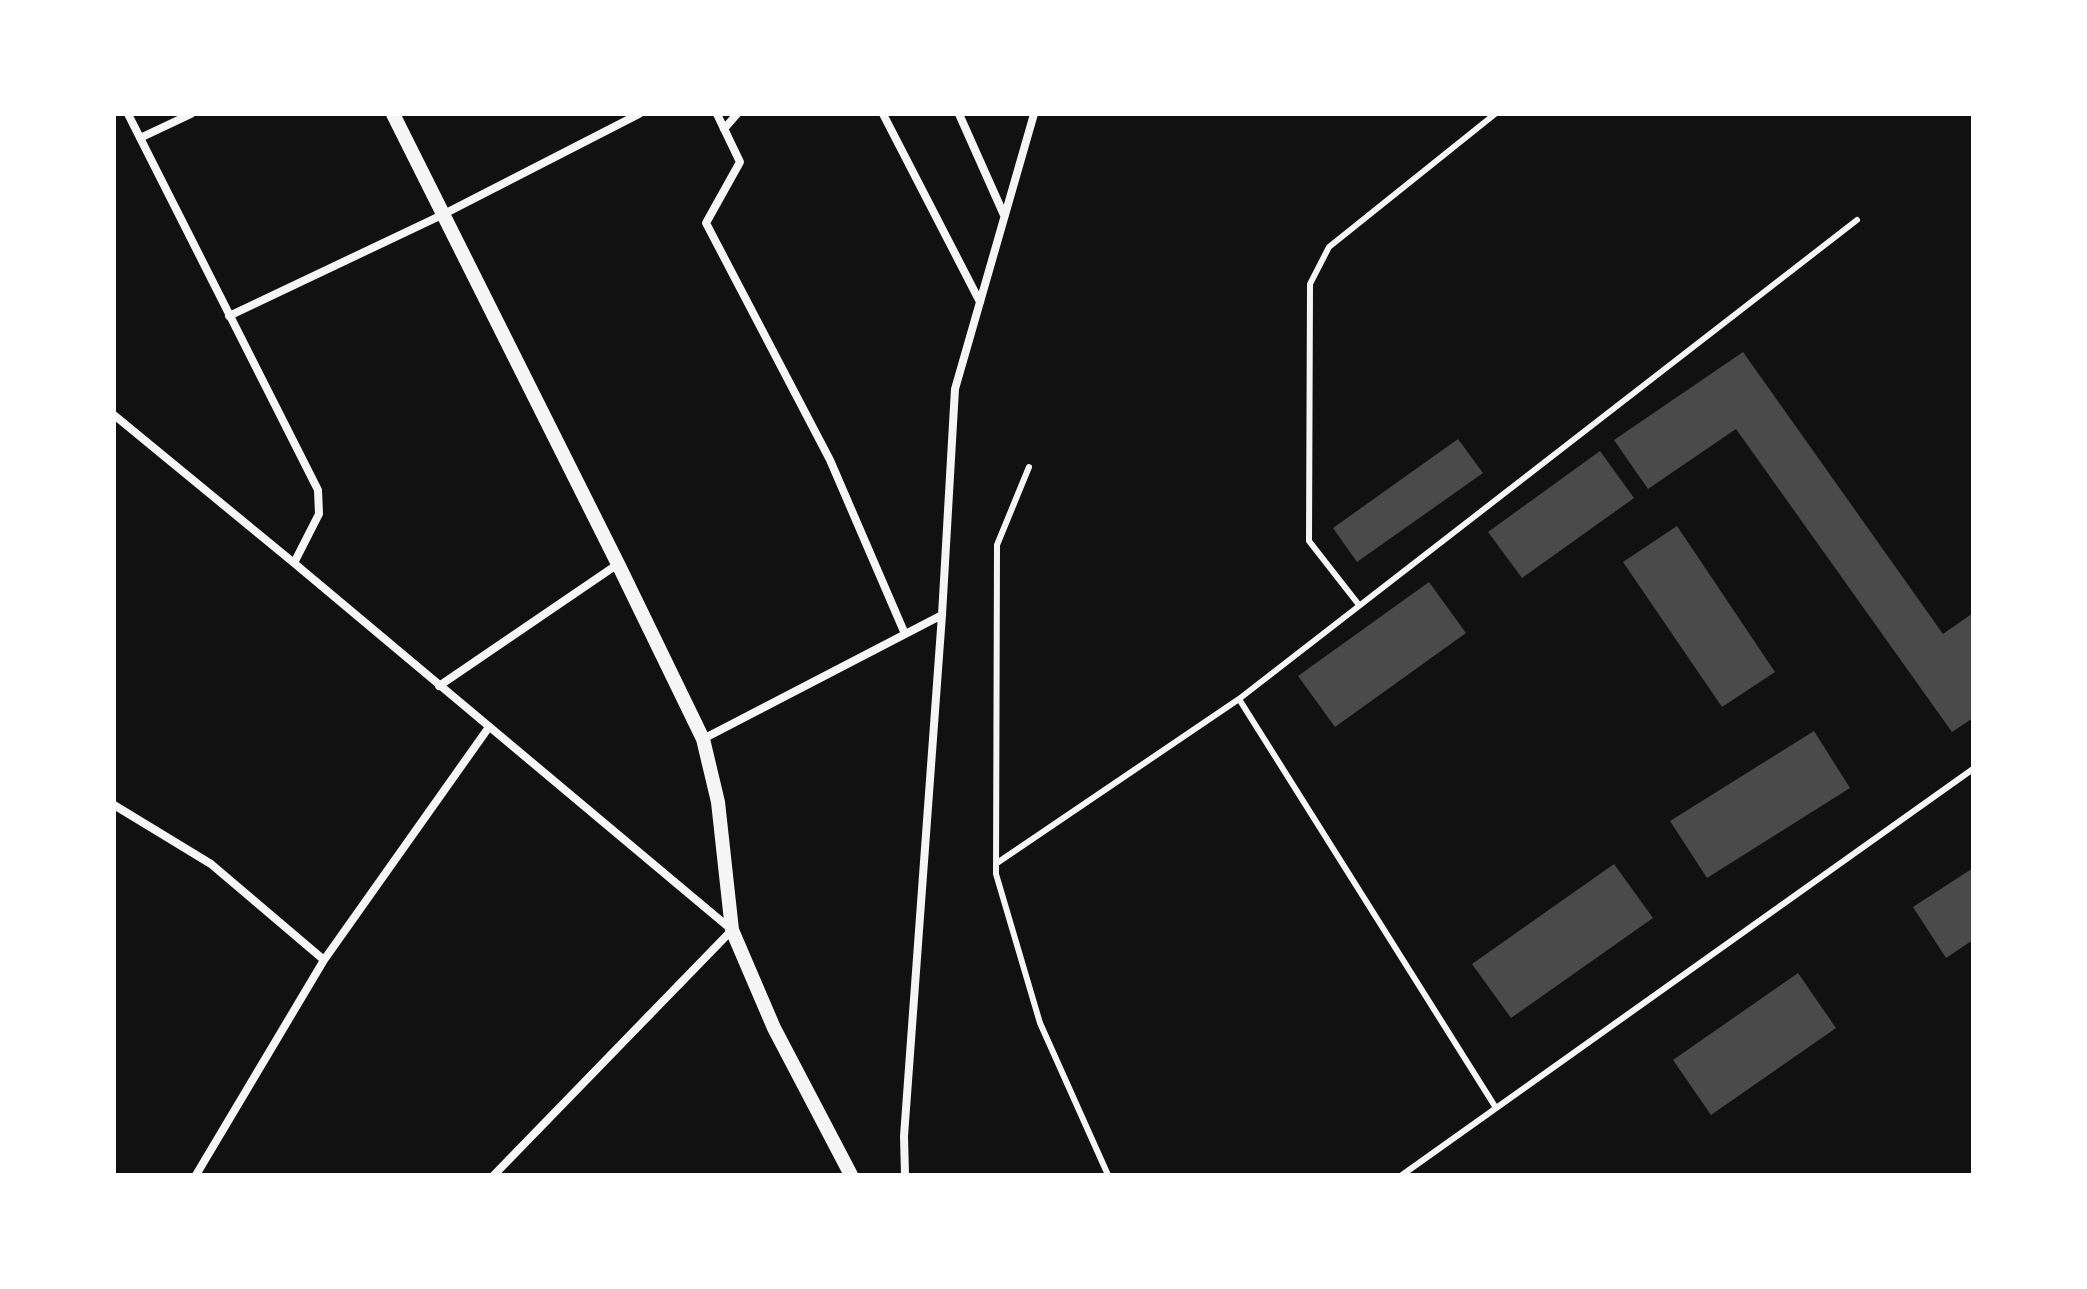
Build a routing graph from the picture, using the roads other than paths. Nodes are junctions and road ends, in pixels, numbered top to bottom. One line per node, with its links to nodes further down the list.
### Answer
1 (128, 114): 12 (street)
2 (191, 114): 12 (street)
3 (393, 114): 13 (street)
4 (639, 114): 13 (street)
5 (717, 114): 11 (street)
6 (737, 114): 11 (street)
7 (883, 114): 16 (street)
8 (959, 114): 14 (street)
9 (1034, 114): 14 (street)
10 (1495, 114): 22 (lane)
11 (724, 129): 24 (street)
12 (140, 138): 17 (street)
13 (442, 215): 17 (street); 21 (street)
14 (1005, 216): 16 (street)
15 (1857, 220): 22 (lane)
16 (980, 302): 23 (street)
17 (229, 316): 20 (street)
18 (114, 415): 20 (street)
19 (1029, 467): 31 (lane)
20 (294, 563): 25 (street)
21 (618, 564): 25 (street); 28 (street)
22 (1359, 605): 26 (lane)
23 (942, 615): 24 (street); 38 (street)
24 (905, 634): 28 (street)
25 (439, 686): 27 (street)
26 (1239, 699): 31 (lane); 34 (lane)
27 (489, 727): 32 (street); 33 (street)
28 (703, 739): 32 (street)
29 (1973, 769): 34 (lane)
30 (114, 805): 33 (street)
31 (997, 863): 39 (lane)
32 (732, 930): 36 (street); 37 (street)
33 (324, 960): 35 (street)
34 (1496, 1108): 40 (lane)
35 (196, 1175)
36 (494, 1175)
37 (851, 1175)
38 (905, 1175)
39 (1108, 1175)
40 (1402, 1175)

